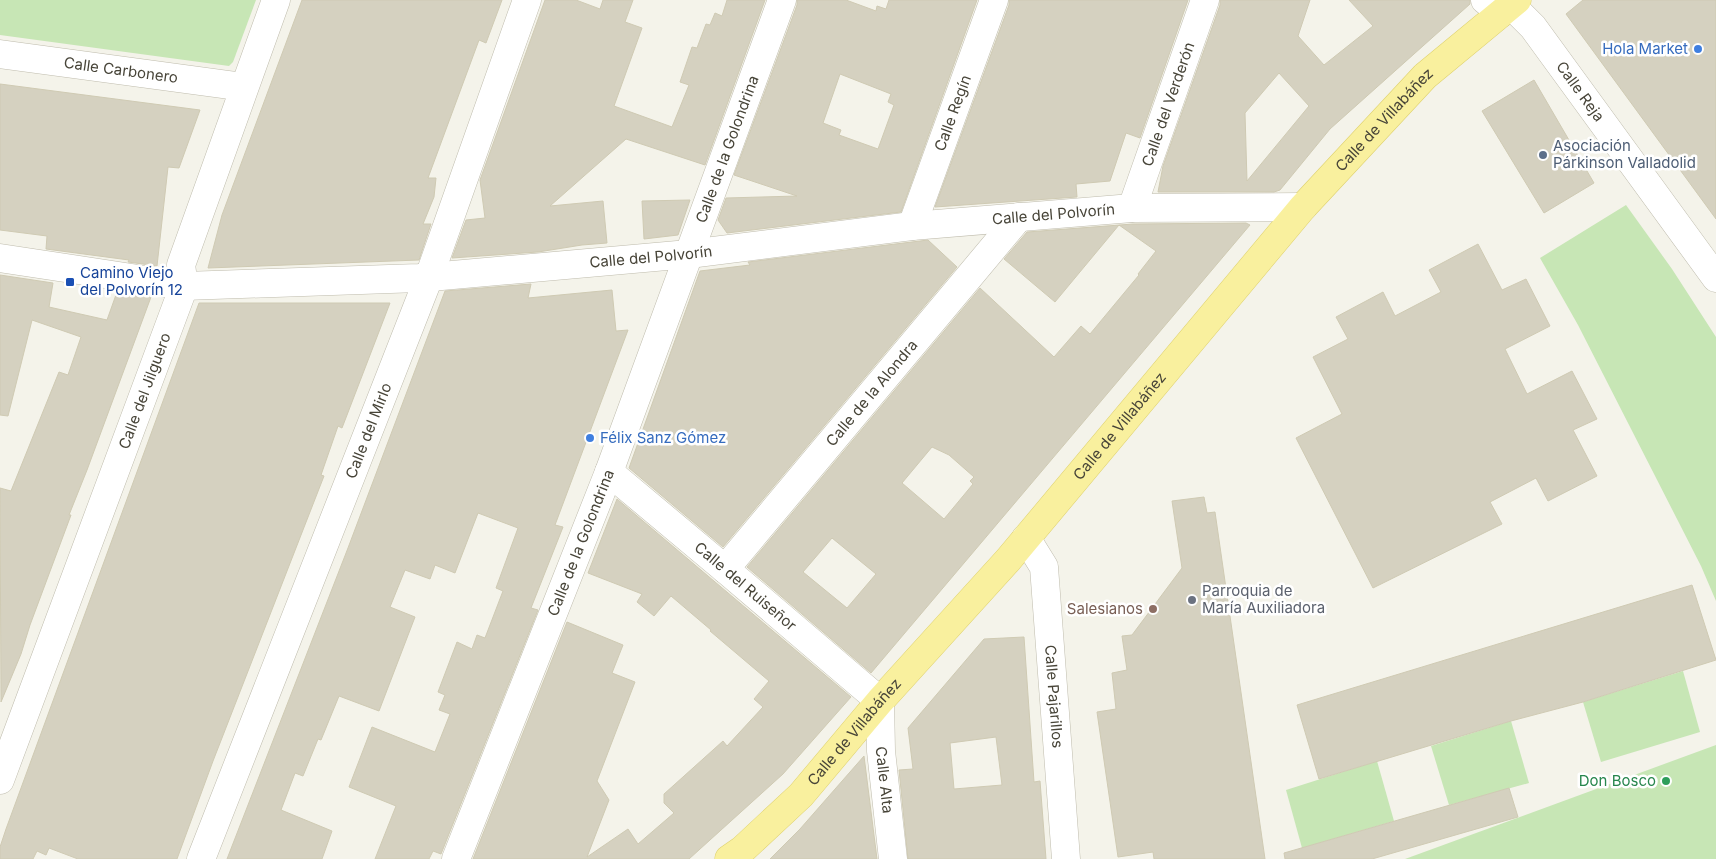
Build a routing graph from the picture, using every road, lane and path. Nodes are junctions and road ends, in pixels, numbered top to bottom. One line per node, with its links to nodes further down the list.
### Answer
1 (276, 0): 8 (street, Calle del Jilguero)
2 (527, 0): 15 (street, Calle del Mirlo)
3 (782, 0): 13 (street, Calle de la Golondrina)
4 (994, 0): 12 (street, Calle Regín)
5 (1205, 0): 10 (street, Calle del Verderón)
6 (1504, 4): 9 (main road, Calle de Villabáñez); 16 (street, Calle Reja)
7 (0, 54): 8 (street, Calle Carbonero)
8 (244, 87): 17 (street, Calle del Jilguero)
9 (1303, 207): 10 (street, Calle del Polvorín); 19 (main road, Calle de Villabáñez)
10 (1132, 208): 11 (street, Calle del Polvorín)
11 (1019, 217): 12 (street, Calle del Polvorín); 20 (street, Calle de la Alondra)
12 (912, 226): 13 (street, Calle del Polvorín)
13 (690, 254): 15 (street, Calle del Polvorín); 18 (street, Calle de la Golondrina)
14 (0, 258): 17 (street, Calle del Polvorín)
15 (429, 278): 17 (street, Calle del Polvorín); 23 (street, Calle del Mirlo)
16 (1716, 278)
17 (184, 286): 22 (street, Calle del Jilguero)
18 (608, 472): 20 (street, Calle del Ruiseñor); 24 (street, Calle de la Golondrina)
19 (1026, 538): 21 (main road, Calle de Villabáñez); 27 (street, Calle Pajarillos)
20 (725, 569): 21 (street, Calle del Ruiseñor)
21 (880, 701): 25 (main road, Calle de Villabáñez); 26 (street, Calle Alta)
22 (0, 780)
23 (201, 859)
24 (456, 859)
25 (729, 859)
26 (893, 859)
27 (1066, 859)

